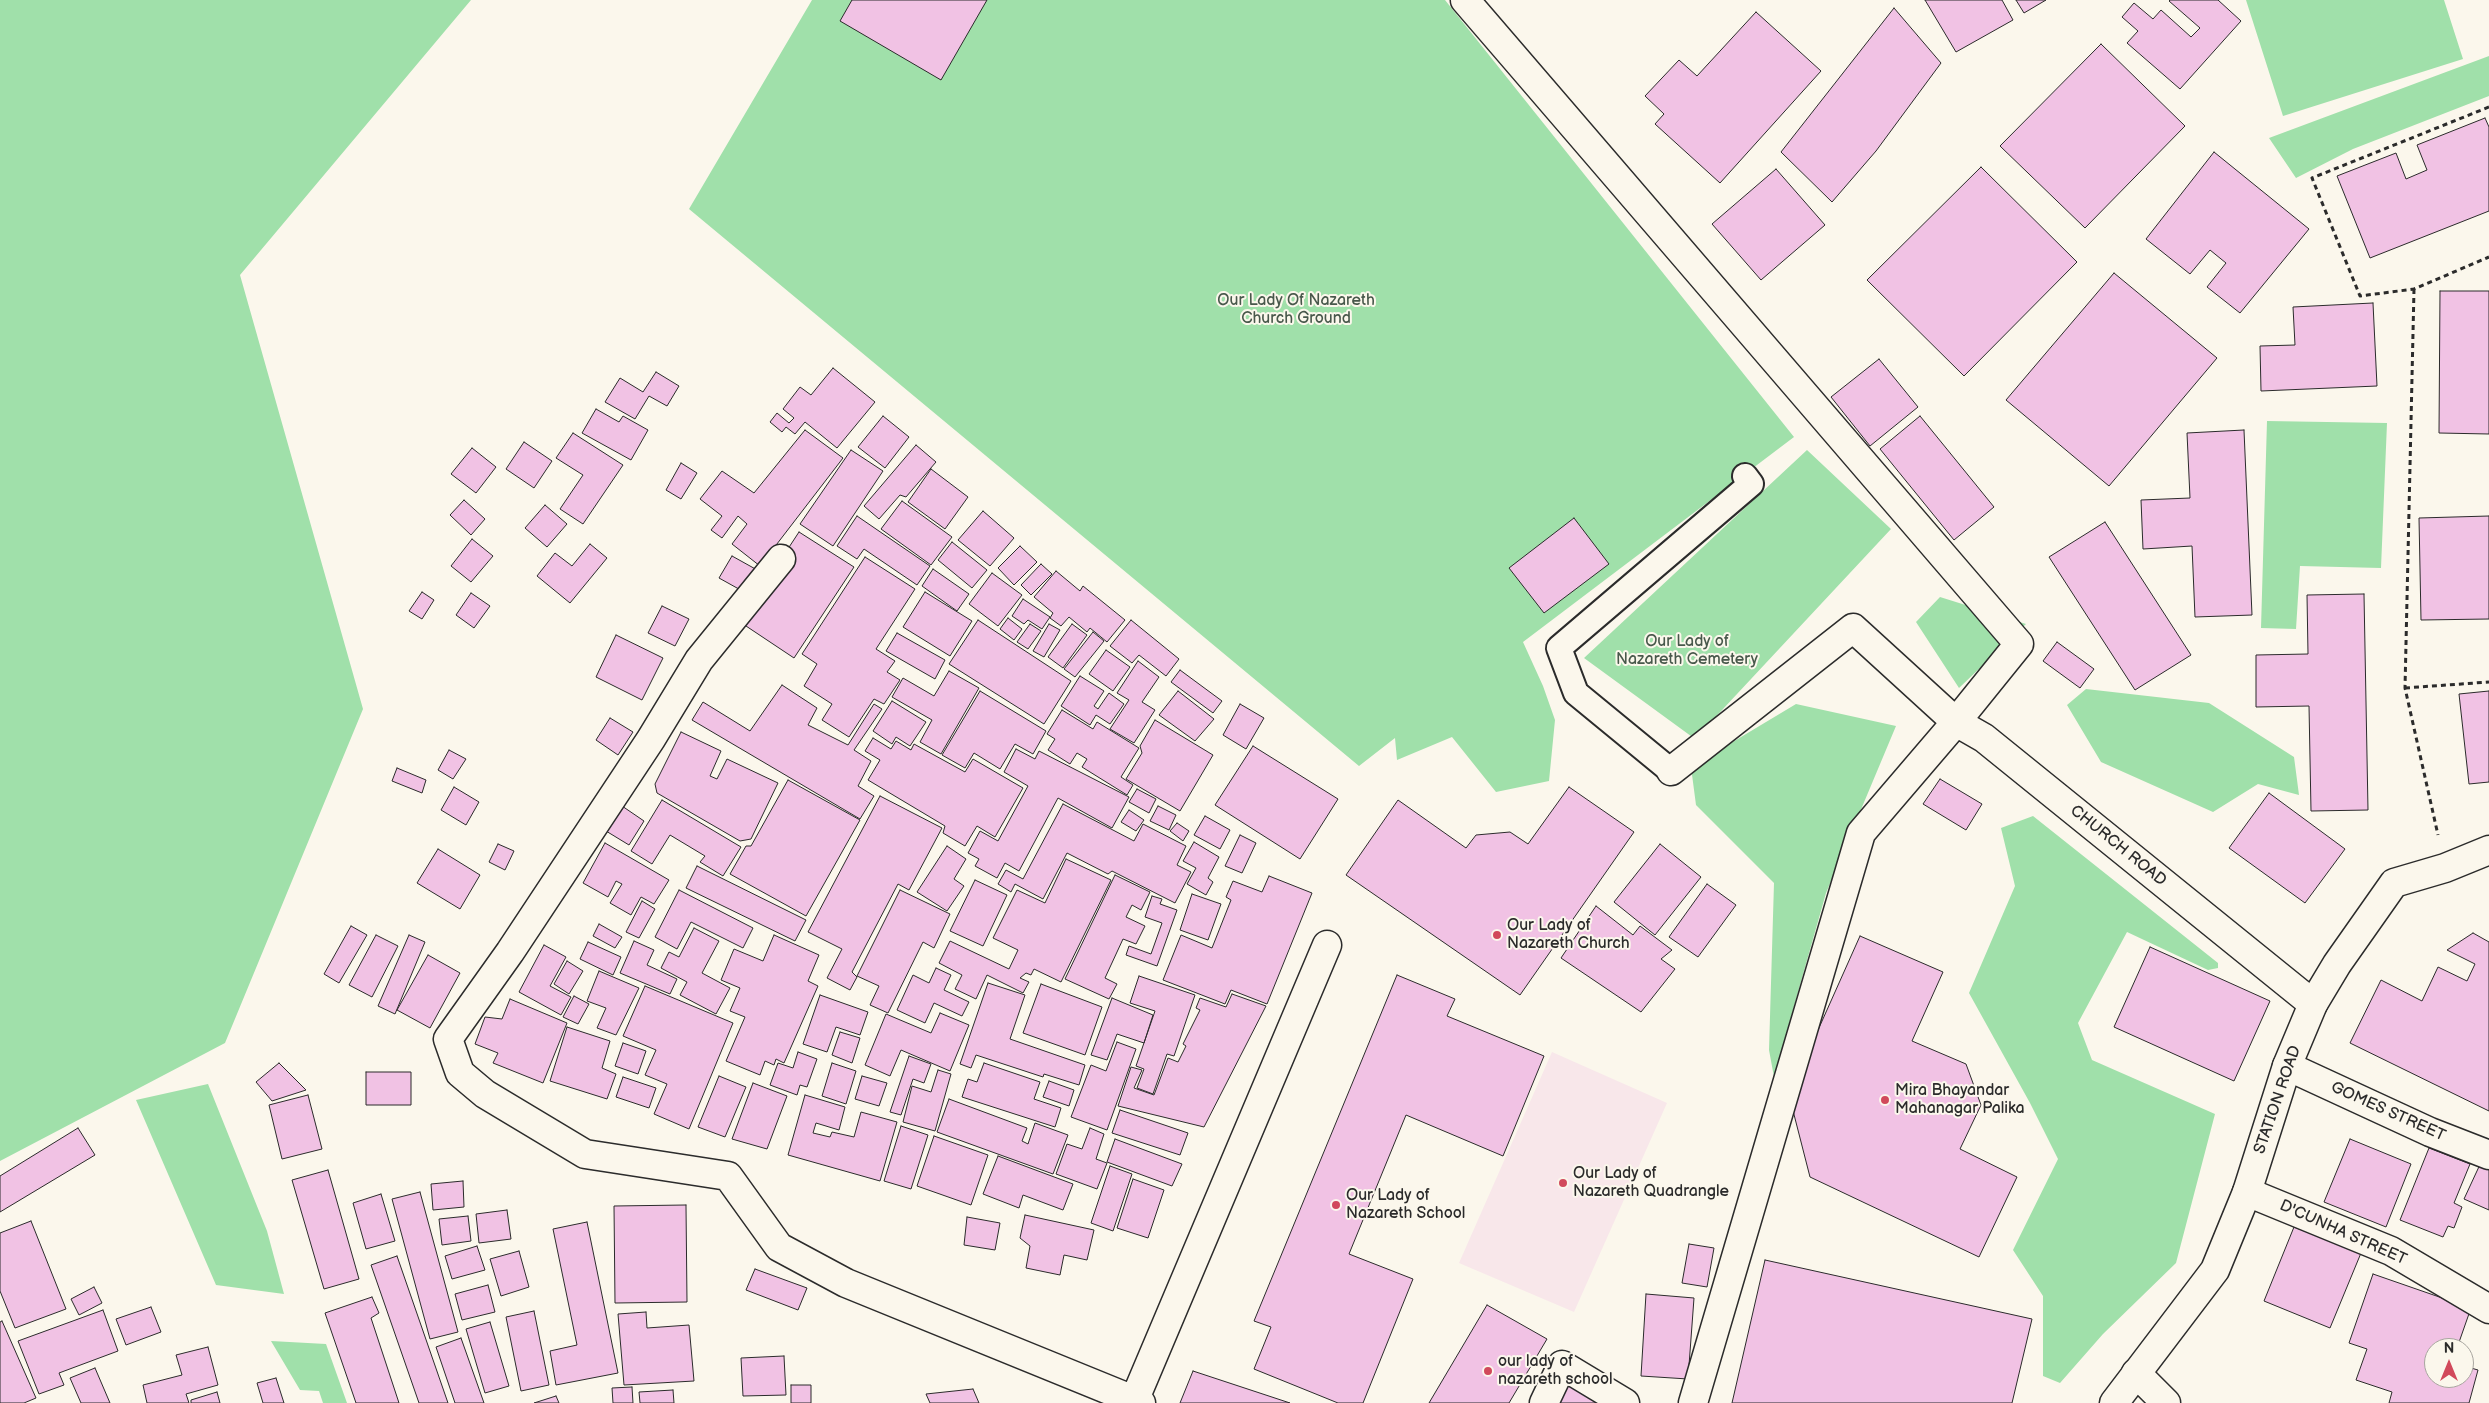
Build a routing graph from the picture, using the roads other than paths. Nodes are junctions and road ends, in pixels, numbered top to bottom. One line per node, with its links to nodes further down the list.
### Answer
1 (1479, 5): 4 (street)
2 (1745, 476): 5 (street)
3 (781, 559): 14 (street)
4 (1956, 722): 5 (street, CHURCH ROAD); 8 (street, CHURCH ROAD); 17 (street)
5 (1671, 771)
6 (2489, 850): 8 (street, STATION ROAD)
7 (1327, 945): 14 (street)
8 (2313, 1004): 9 (street, STATION ROAD)
9 (2287, 1066): 10 (street, GOMES STREET); 11 (street, STATION ROAD)
10 (2489, 1155)
11 (2247, 1192): 12 (street, D'CUNHA STREET); 13 (street, STATION ROAD)
12 (2489, 1309)
13 (2136, 1373): 18 (street, STATION ROAD); 19 (street)
14 (1137, 1402)
15 (1544, 1403): 16 (street)
16 (1625, 1403)
17 (1693, 1403)
18 (2114, 1403)
19 (2166, 1403)

